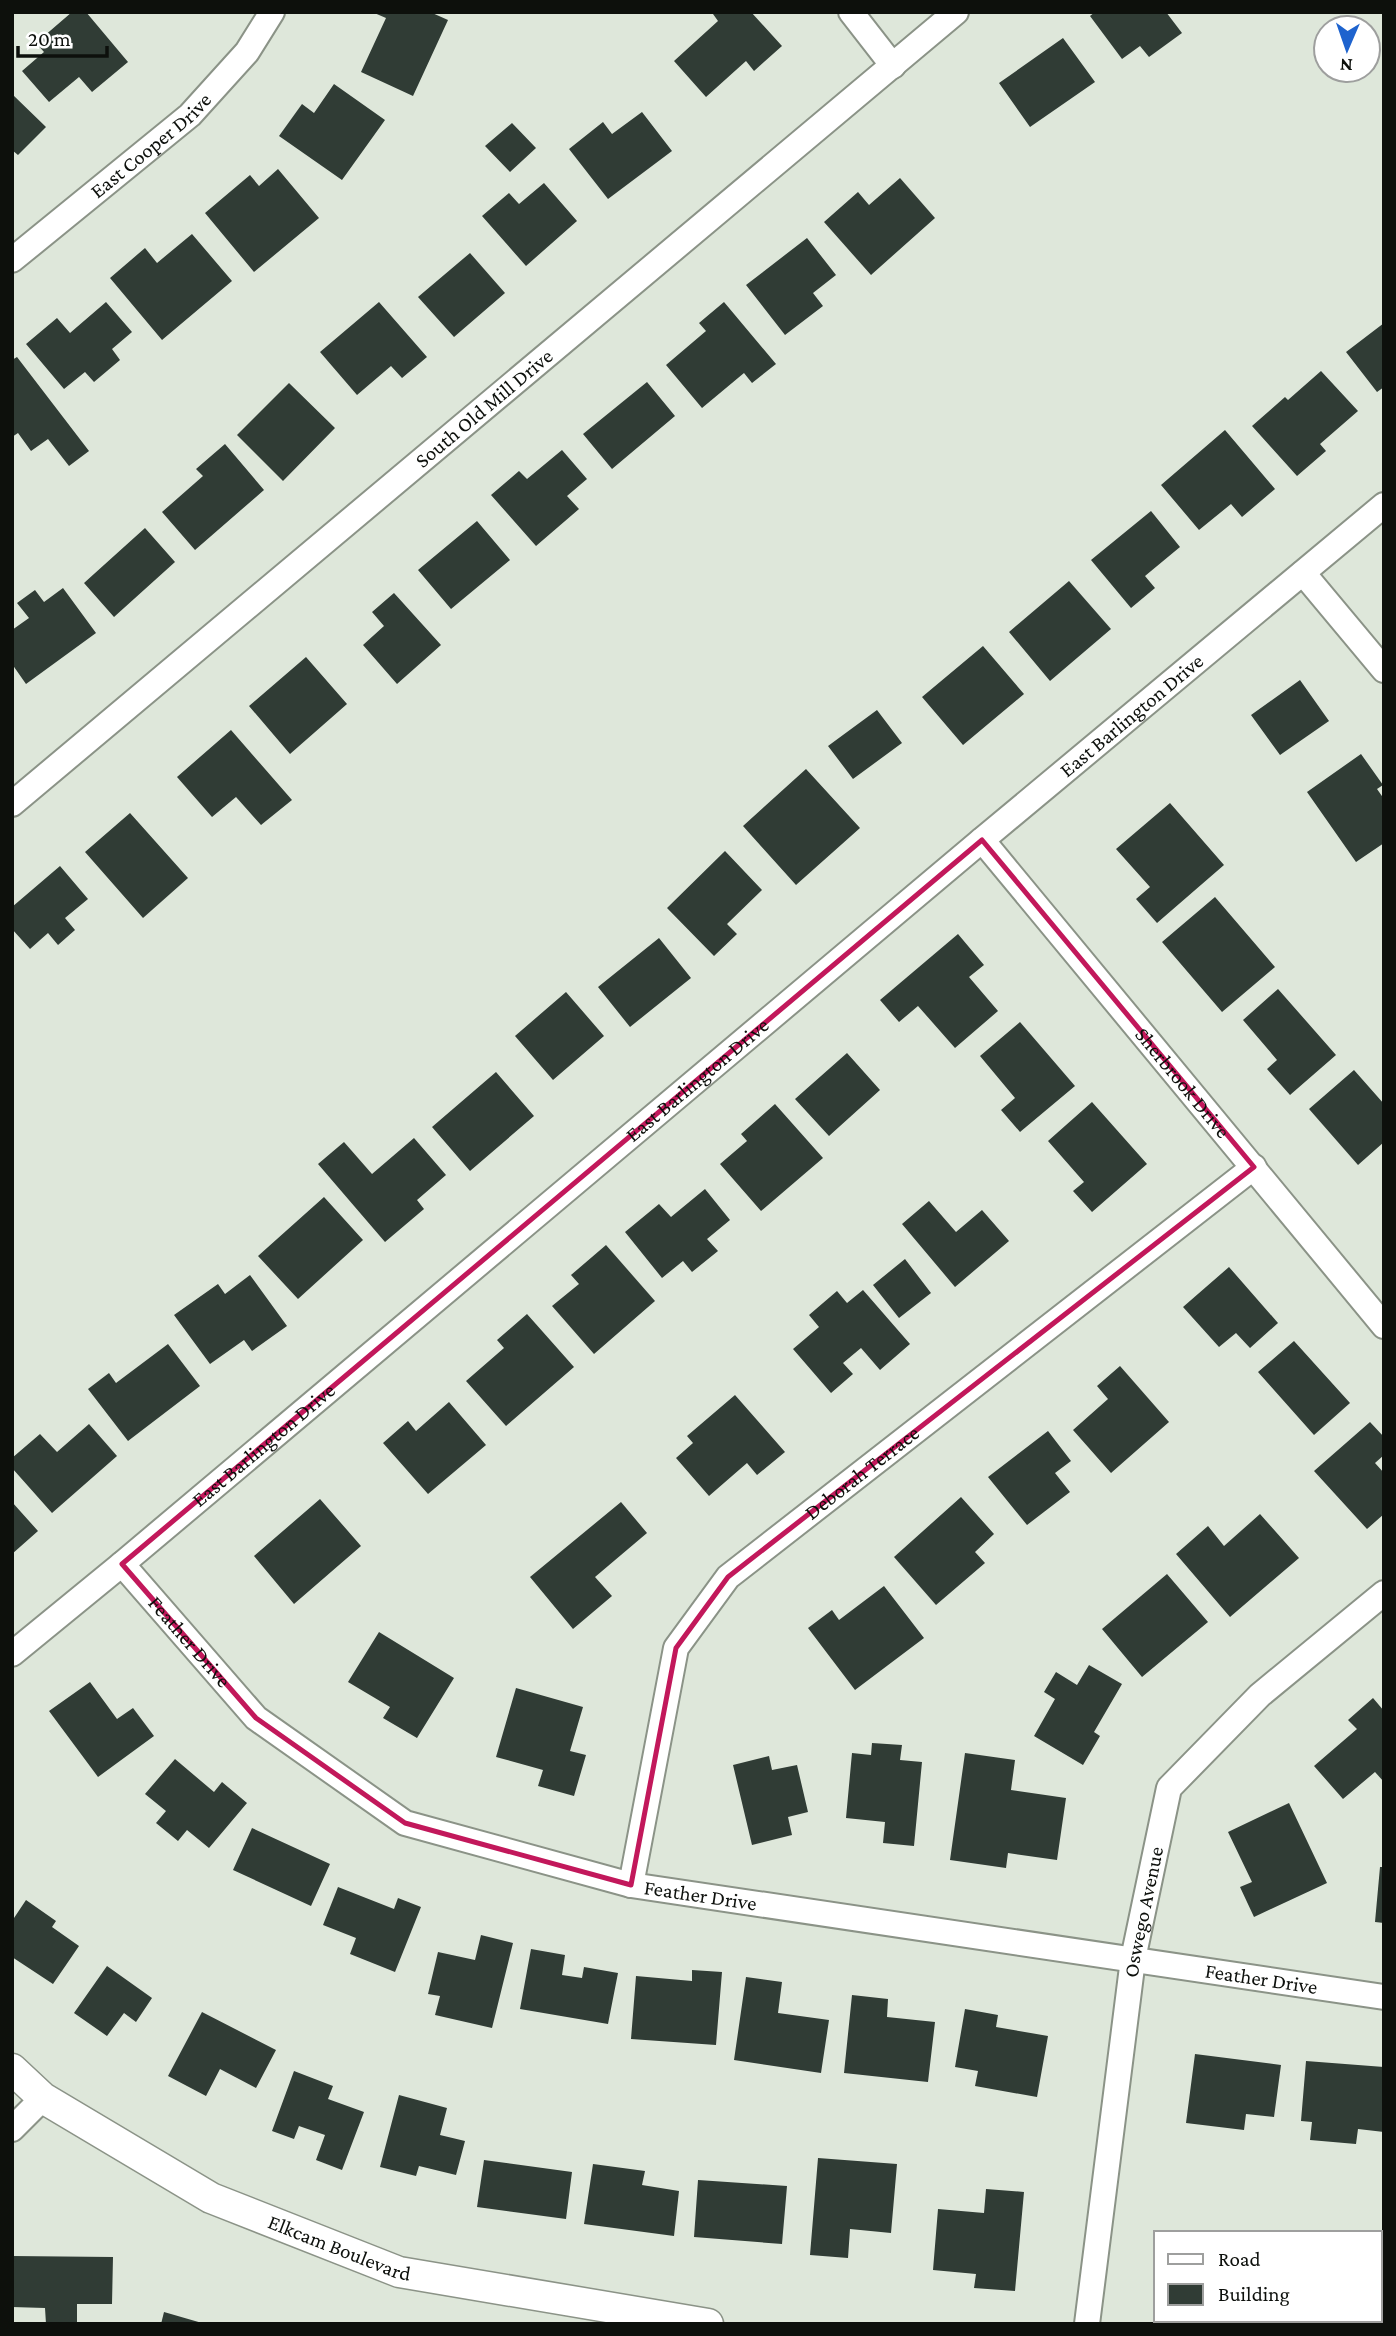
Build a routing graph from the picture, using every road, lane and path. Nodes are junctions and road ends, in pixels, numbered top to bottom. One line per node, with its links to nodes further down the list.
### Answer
1 (272, 12): 5 (street, East Cooper Drive)
2 (851, 12): 4 (street)
3 (956, 12): 4 (street, South Old Mill Drive)
4 (893, 66): 9 (street, South Old Mill Drive)
5 (12, 261)
6 (1384, 505): 7 (street, East Barlington Drive)
7 (1303, 573): 8 (street); 10 (street, East Barlington Drive)
8 (1384, 670)
9 (12, 804)
10 (982, 840): 11 (street, Sherbrook Drive); 13 (street, East Barlington Drive)
11 (1254, 1167): 12 (street, Sherbrook Drive); 16 (street, Deborah Terrace)
12 (1384, 1326)
13 (122, 1564): 15 (street, East Barlington Drive); 16 (street, Feather Drive)
14 (1384, 1593): 17 (street, Oswego Avenue)
15 (12, 1654)
16 (631, 1885): 17 (street, Feather Drive)
17 (1133, 1959): 18 (street, Feather Drive); 23 (street, Oswego Avenue)
18 (1384, 1997)
19 (12, 2069): 20 (street, Elkcam Boulevard)
20 (43, 2098): 21 (street); 22 (street, Elkcam Boulevard)
21 (12, 2129)
22 (708, 2324)
23 (1087, 2324)

